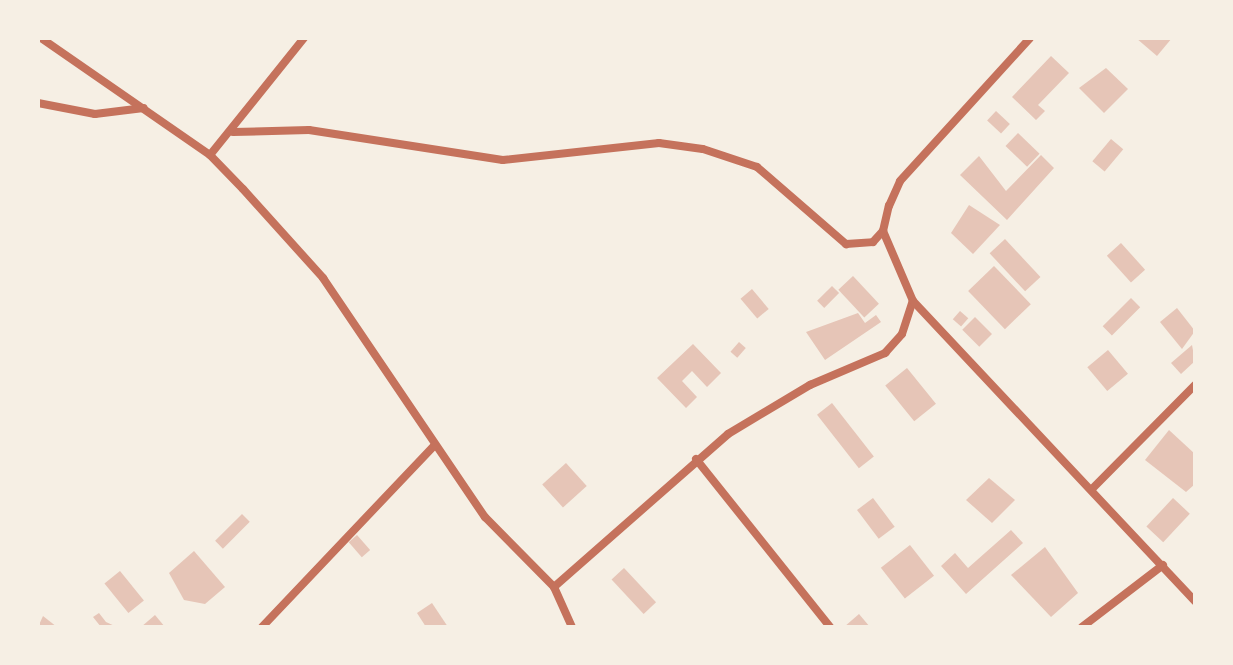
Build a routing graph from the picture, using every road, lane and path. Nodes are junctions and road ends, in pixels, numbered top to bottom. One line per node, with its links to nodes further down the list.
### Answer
1 (41, 38): 5 (street)
2 (304, 38): 6 (street)
3 (1030, 38): 8 (street)
4 (38, 103): 5 (street)
5 (145, 108): 7 (street)
6 (233, 132): 7 (street); 8 (street)
7 (210, 155): 11 (street)
8 (883, 231): 9 (street)
9 (913, 301): 12 (street); 13 (street)
10 (1195, 385): 13 (street)
11 (434, 446): 15 (street); 17 (street)
12 (696, 459): 15 (street); 19 (street)
13 (1092, 489): 14 (street)
14 (1163, 565): 16 (street); 20 (street)
15 (554, 587): 18 (street)
16 (1195, 601)
17 (267, 625)
18 (572, 627)
19 (830, 627)
20 (1082, 627)

